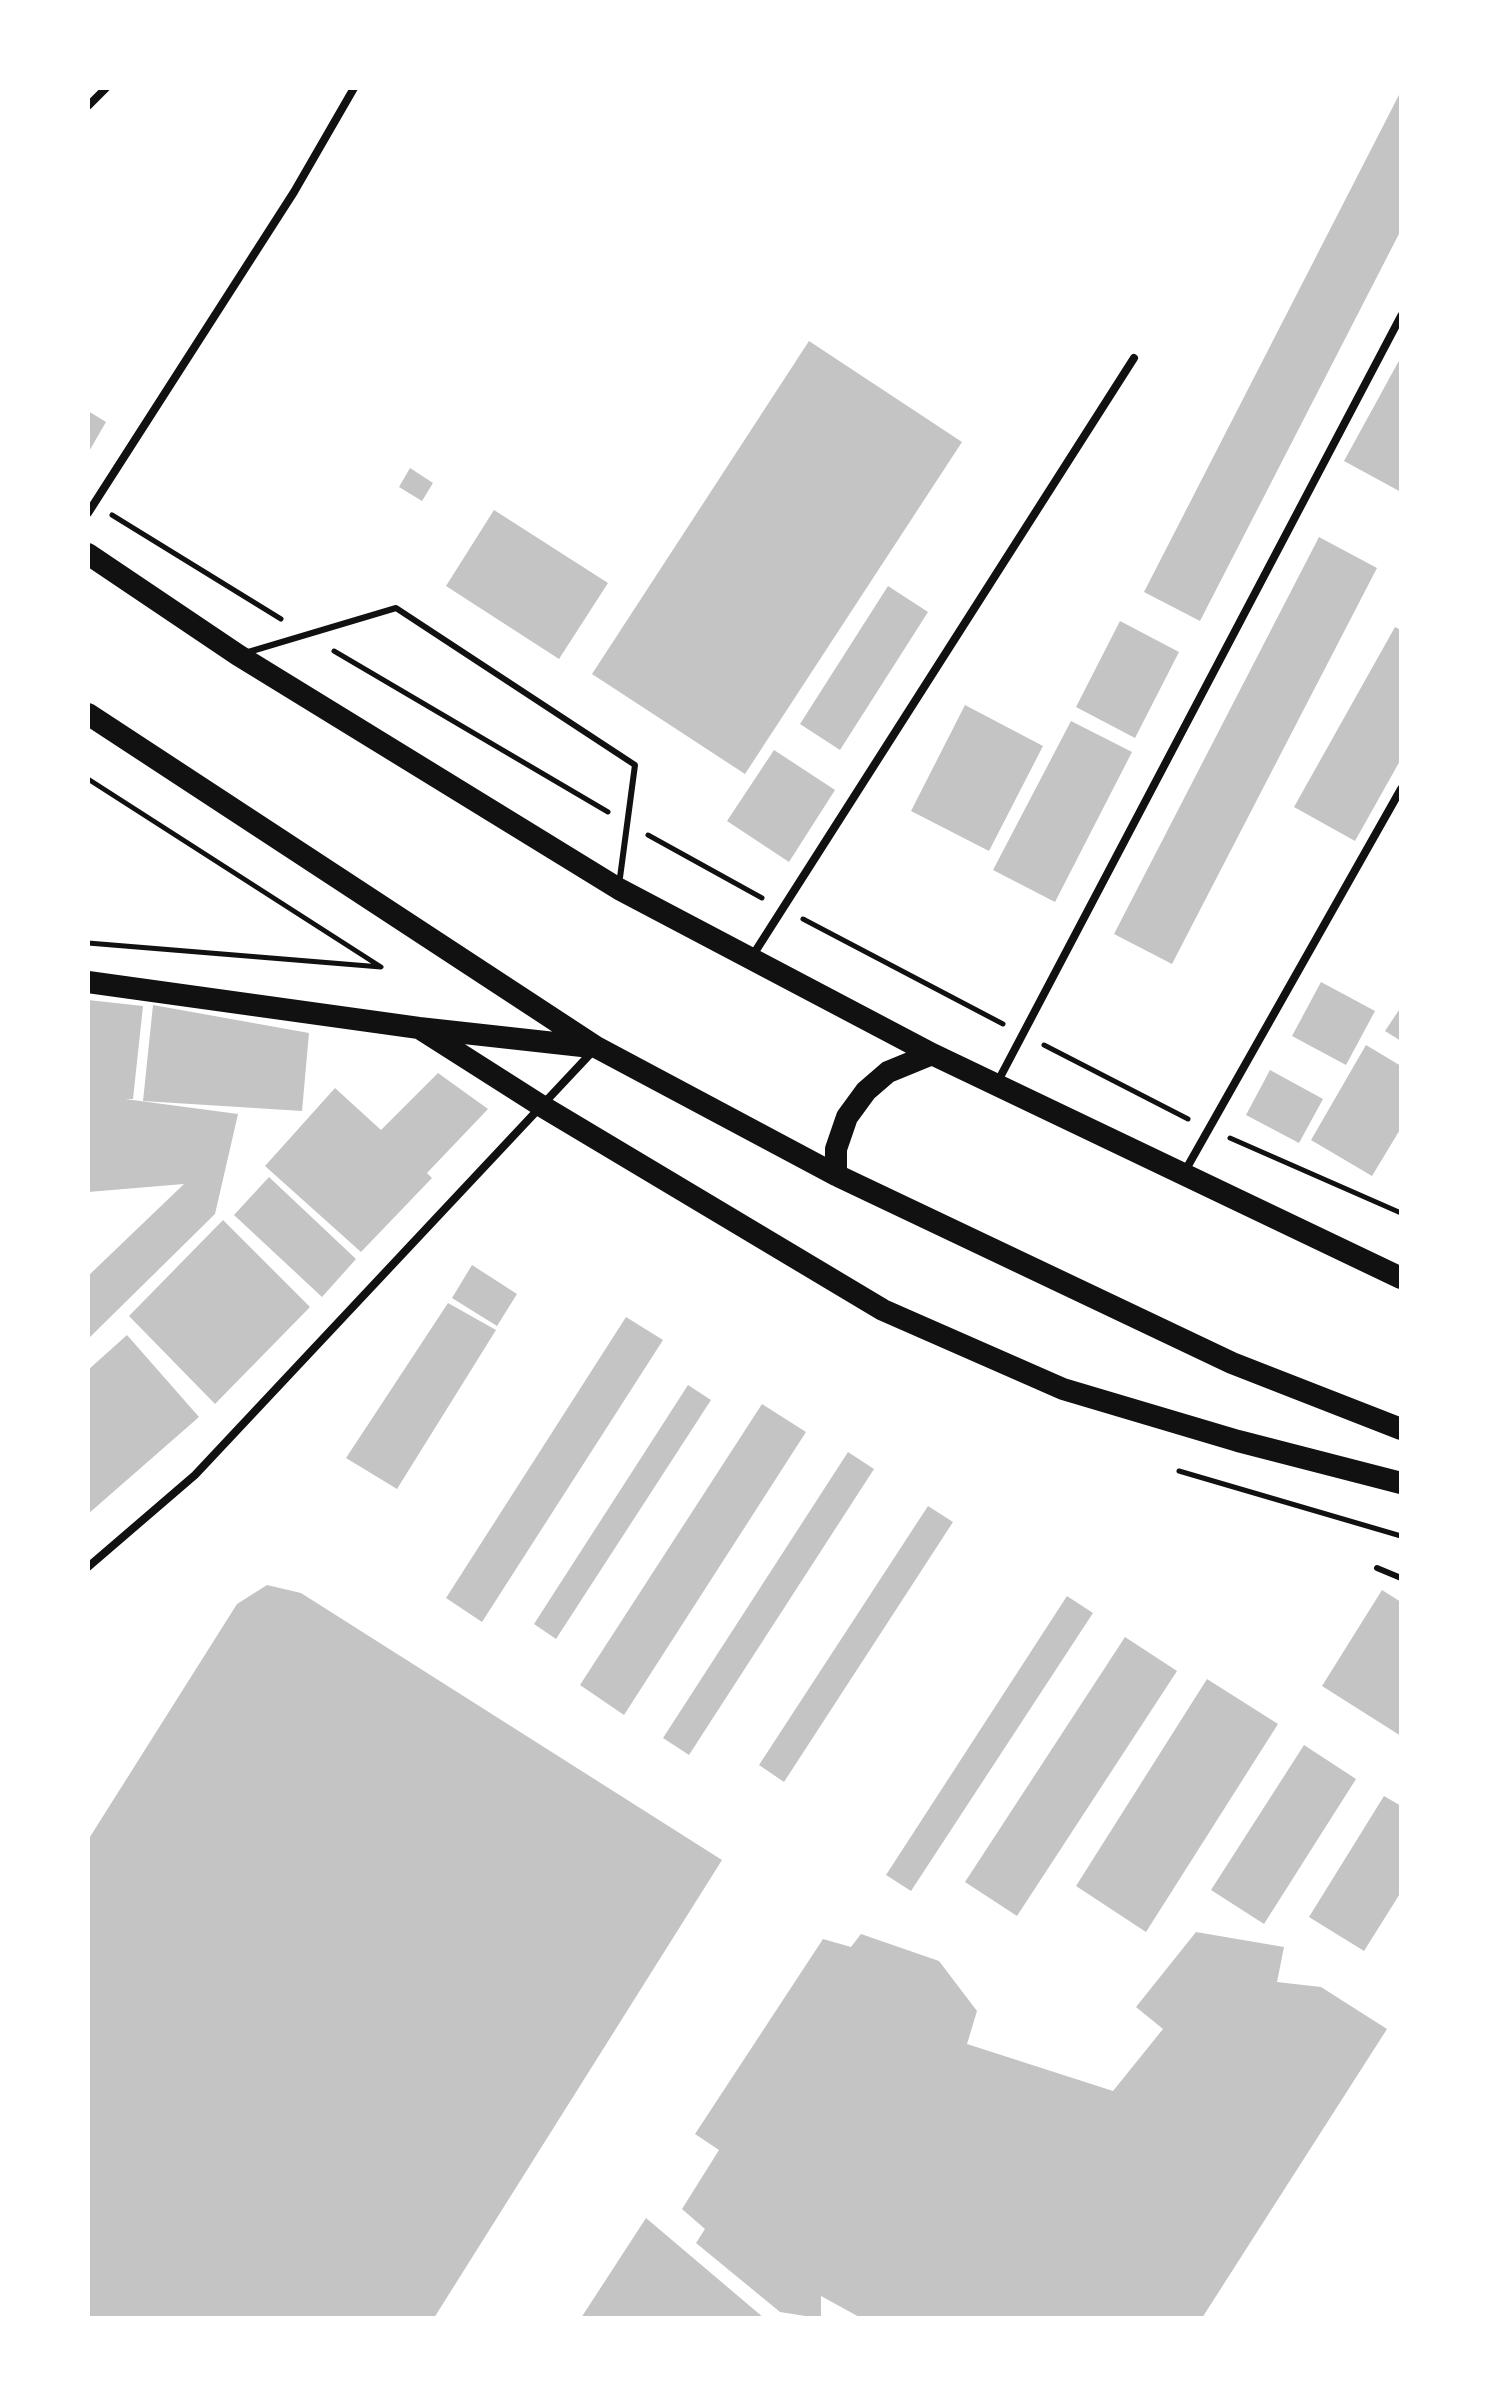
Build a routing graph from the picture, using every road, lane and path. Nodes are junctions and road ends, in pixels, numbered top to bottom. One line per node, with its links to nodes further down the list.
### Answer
1 (106, 88): 3 (street)
2 (354, 88): 6 (street)
3 (88, 106)
4 (1401, 316): 21 (street)
5 (1134, 358): 16 (street)
6 (95, 503): 7 (street); 9 (path)
7 (88, 513)
8 (88, 554): 10 (highway)
9 (306, 634): 10 (lane); 14 (path); 14 (lane)
10 (238, 655): 15 (highway)
11 (88, 714): 22 (highway)
12 (88, 779): 17 (path)
13 (1401, 789): 26 (street)
14 (627, 823): 15 (lane); 16 (path)
15 (619, 889): 18 (highway)
16 (783, 909): 18 (street); 21 (path)
17 (88, 943)
18 (750, 960): 23 (highway)
19 (88, 982): 20 (highway)
20 (419, 1028): 22 (highway); 25 (highway)
21 (1023, 1034): 24 (street); 26 (path)
22 (596, 1047): 25 (street); 28 (highway)
23 (932, 1054): 24 (highway); 28 (highway)
24 (996, 1084): 27 (highway)
25 (540, 1105): 33 (highway); 35 (street)
26 (1209, 1129): 27 (street); 29 (path)
27 (1184, 1174): 30 (highway)
28 (836, 1175): 31 (highway)
29 (1401, 1213)
30 (1401, 1278)
31 (1401, 1429)
32 (1179, 1471): 34 (path)
33 (1401, 1483)
34 (1401, 1536)
35 (88, 1567)
36 (1377, 1568): 37 (lane)
37 (1401, 1578)

